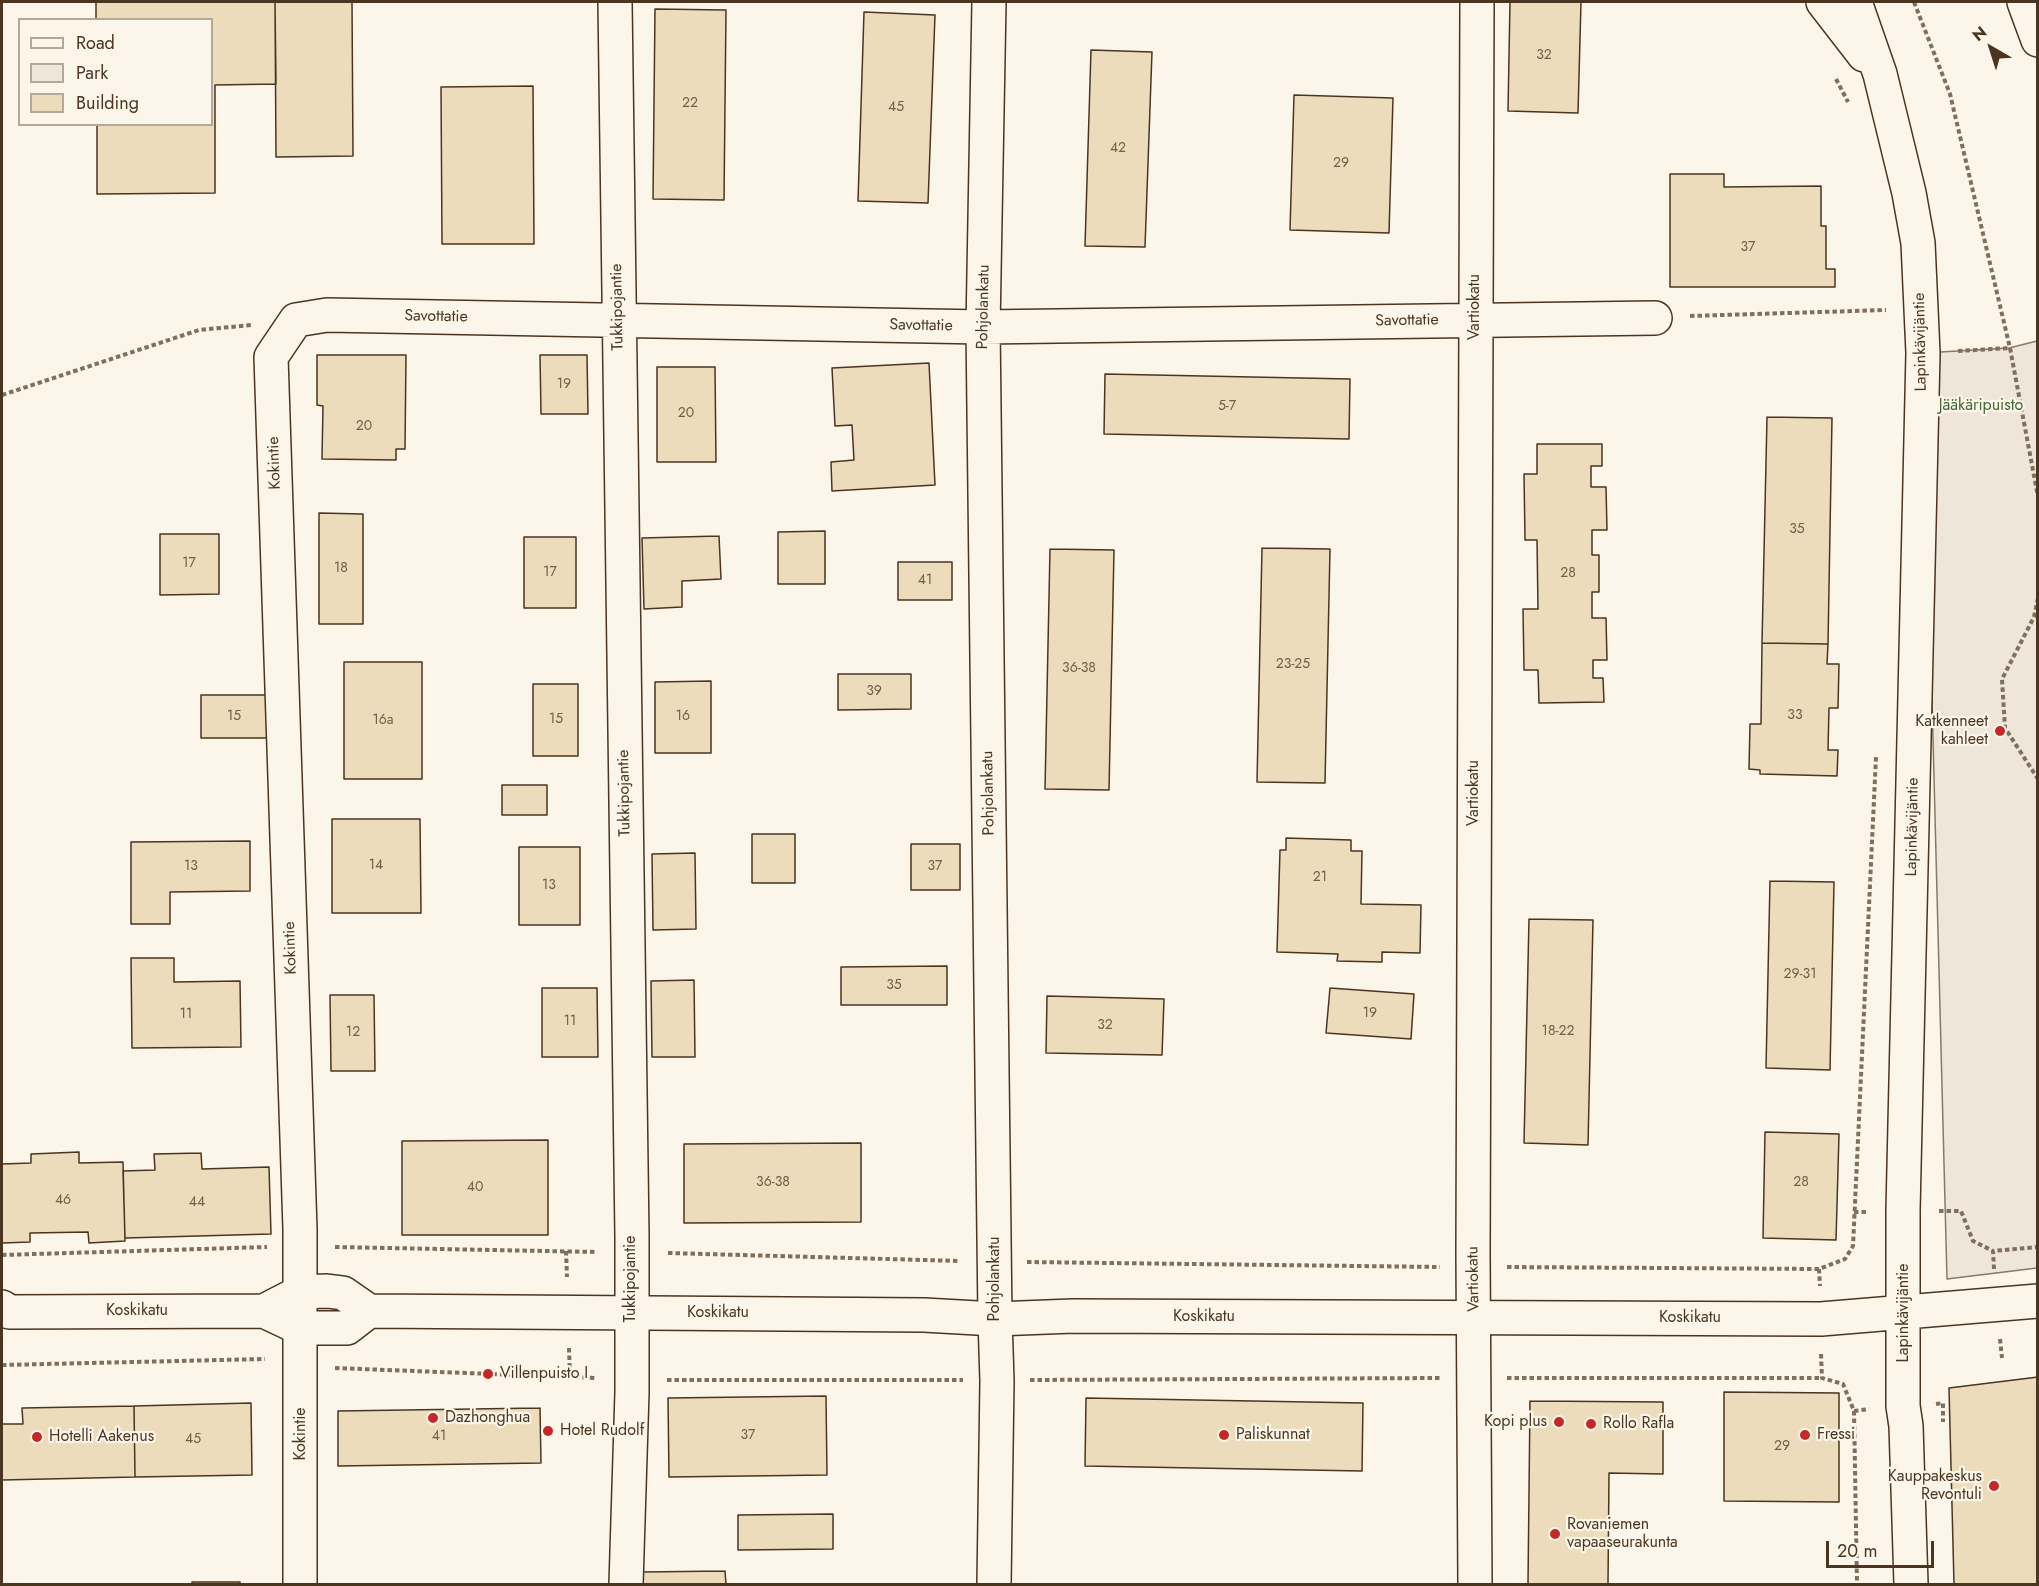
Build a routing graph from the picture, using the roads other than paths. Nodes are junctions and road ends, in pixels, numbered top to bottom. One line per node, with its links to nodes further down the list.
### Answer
1 (615, 2): 12 (main road, Tukkipojantie)
2 (989, 2): 13 (main road, Pohjolankatu)
3 (1477, 2): 11 (main road, Vartiokatu)
4 (1823, 2): 8 (main road, Lapinkävijäntie)
5 (1855, 2): 8 (main road, Lapinkävijäntie)
6 (2024, 2): 7 (main road)
7 (2037, 40)
8 (1880, 74): 18 (main road, Lapinkävijäntie)
9 (1655, 318): 11 (main road, Savottatie)
10 (296, 320): 12 (main road, Savottatie); 14 (main road, Kokintie)
11 (1475, 320): 13 (main road, Savottatie); 21 (main road, Vartiokatu)
12 (618, 321): 13 (main road, Savottatie); 20 (main road, Tukkipojantie)
13 (983, 327): 22 (main road, Pohjolankatu)
14 (301, 1292): 16 (main road, Koskikatu); 17 (main road, Koskikatu); 23 (main road, Kokintie)
15 (2037, 1301): 18 (main road, Koskikatu)
16 (264, 1311): 19 (main road, Koskikatu); 23 (main road, Koskikatu)
17 (369, 1311): 20 (main road, Koskikatu); 23 (main road, Koskikatu)
18 (1904, 1311): 21 (main road, Koskikatu); 28 (main road, Lapinkävijäntie)
19 (4, 1312)
20 (631, 1312): 22 (main road, Koskikatu); 25 (main road, Tukkipojantie)
21 (1474, 1317): 22 (main road, Koskikatu); 27 (main road, Vartiokatu)
22 (995, 1319): 26 (main road, Pohjolankatu)
23 (300, 1328): 24 (main road, Kokintie)
24 (300, 1584)
25 (626, 1584)
26 (994, 1584)
27 (1475, 1584)
28 (1911, 1584)

